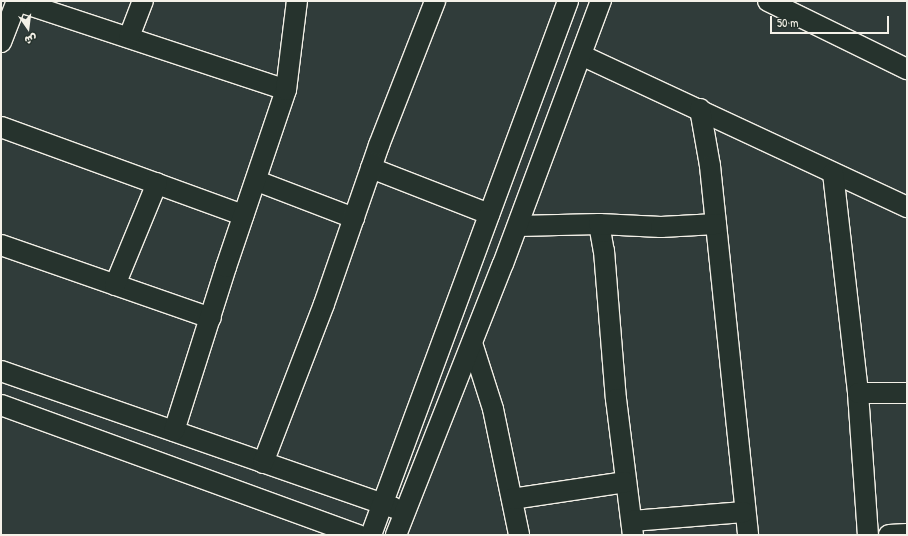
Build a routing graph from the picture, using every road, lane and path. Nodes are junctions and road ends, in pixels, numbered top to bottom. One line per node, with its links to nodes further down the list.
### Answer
1 (17, 1): 8 (street); 9 (street)
2 (143, 1): 8 (street)
3 (297, 1): 12 (street)
4 (435, 1): 15 (street)
5 (568, 1): 20 (street)
6 (601, 1): 10 (street)
7 (768, 1): 11 (street)
8 (129, 37): 12 (street)
9 (1, 42)
10 (581, 55): 13 (street); 25 (street)
11 (907, 69)
12 (286, 90): 17 (street)
13 (700, 109): 16 (street); 24 (street)
14 (1, 127): 18 (street)
15 (371, 168): 20 (street); 22 (street)
16 (833, 173): 19 (street); 31 (street)
17 (257, 181): 21 (street); 22 (street)
18 (157, 183): 21 (street); 27 (street)
19 (907, 207)
20 (489, 214): 38 (street)
21 (243, 215): 28 (street)
22 (354, 218): 35 (street)
23 (599, 224): 24 (street); 25 (street); 36 (street)
24 (716, 224): 40 (street)
25 (518, 226): 29 (street)
26 (1, 245): 27 (street)
27 (115, 285): 28 (street)
28 (211, 318): 34 (street)
29 (472, 343): 37 (street); 39 (street)
30 (1, 371): 34 (street)
31 (858, 393): 32 (street); 48 (street)
32 (907, 393)
33 (1, 405): 43 (street)
34 (174, 431): 35 (street)
35 (263, 463): 38 (street)
36 (626, 482): 37 (street); 41 (street)
37 (512, 500): 46 (street)
38 (382, 504): 39 (street); 44 (street)
39 (405, 512): 45 (street)
40 (744, 512): 41 (street); 47 (street)
41 (632, 528)
42 (907, 534): 49 (street)
43 (359, 535)
44 (371, 535)
45 (396, 535)
46 (519, 535)
47 (748, 535)
48 (868, 535)
49 (890, 535)

